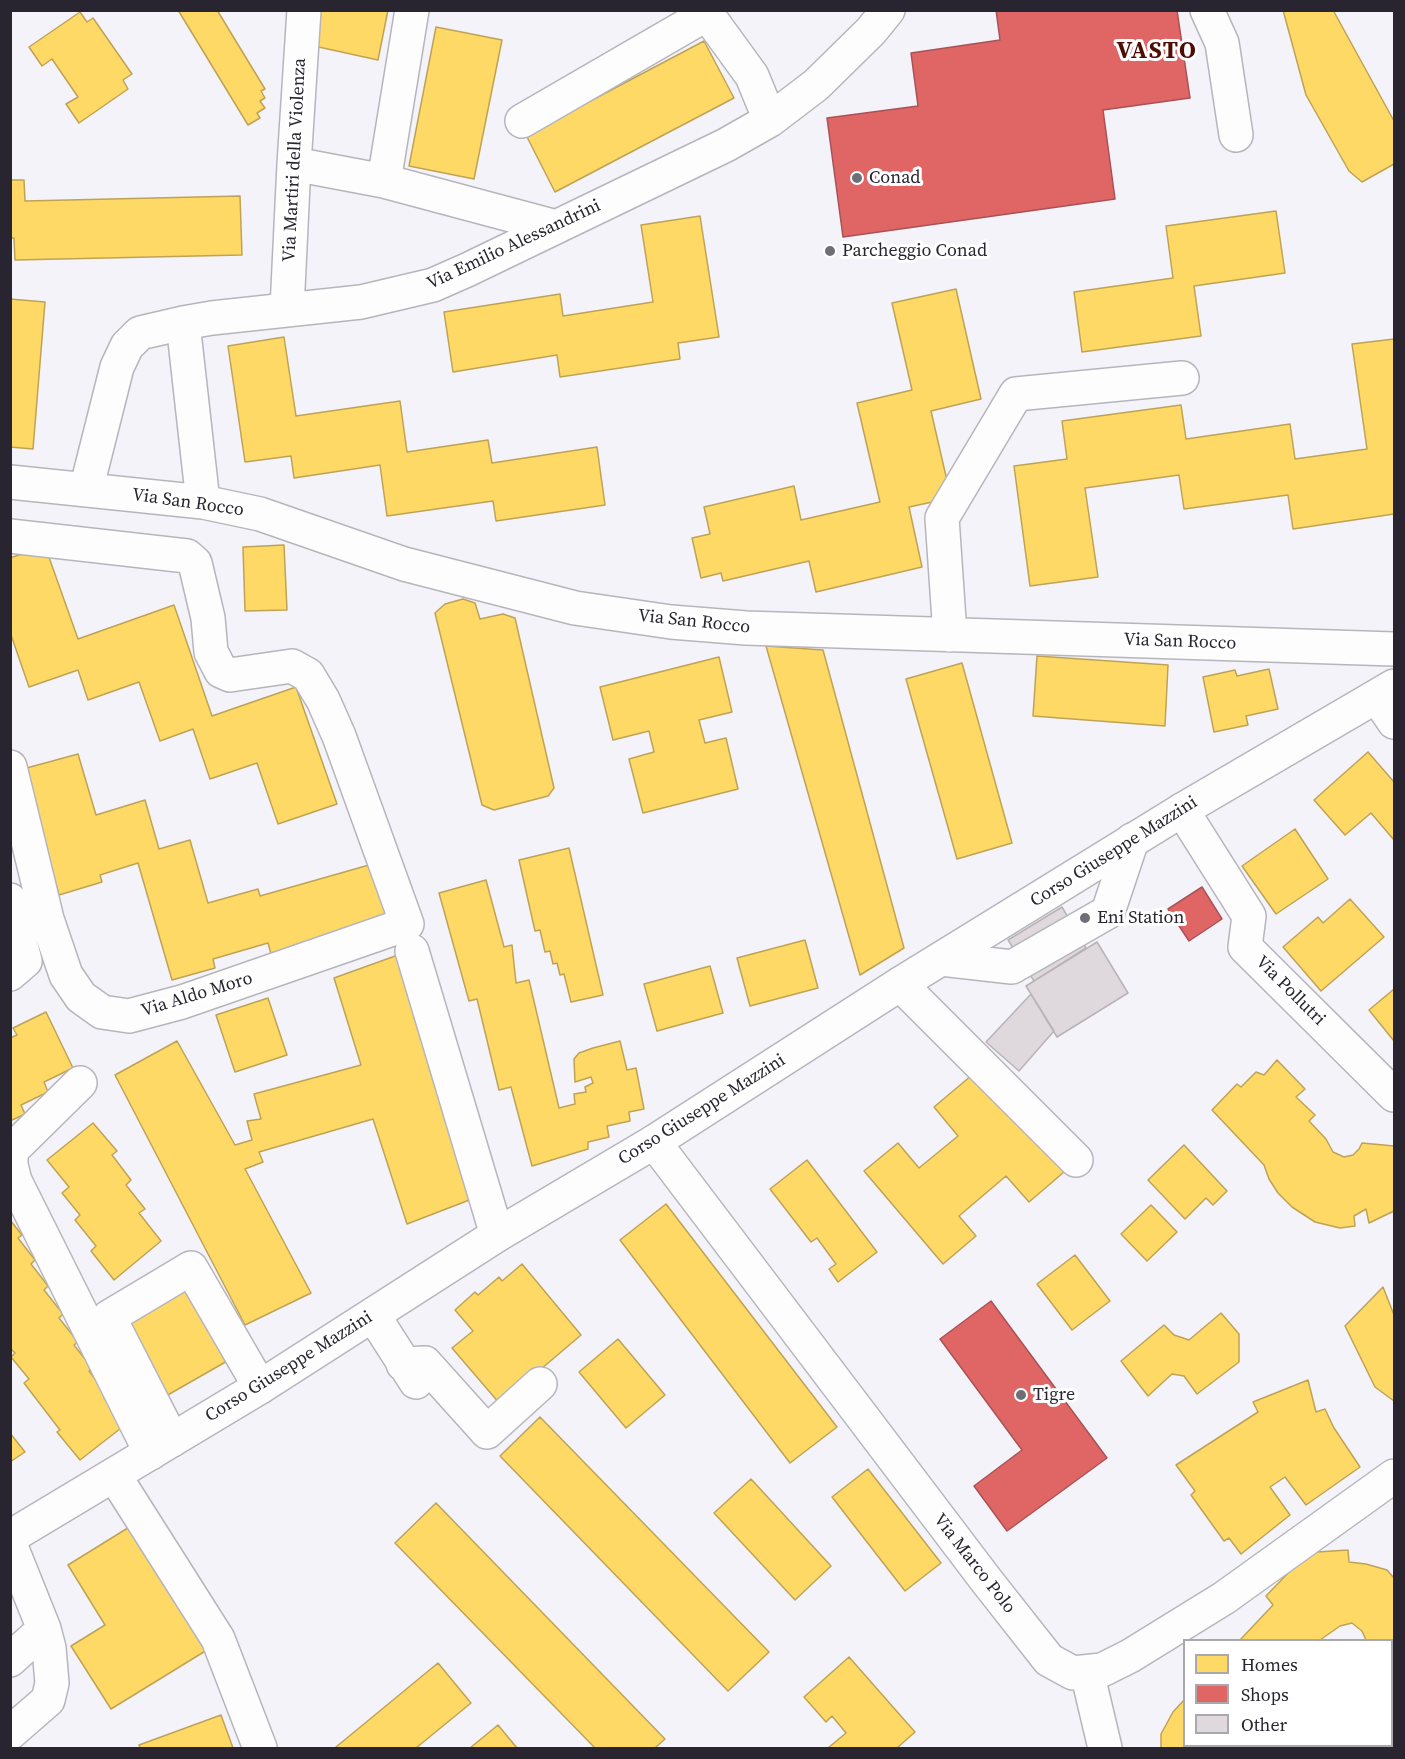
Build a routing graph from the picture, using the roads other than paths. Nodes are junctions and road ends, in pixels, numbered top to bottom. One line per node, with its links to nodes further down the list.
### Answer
1 (304, 10): 9 (street, Via Martiri della Violenza)
2 (412, 10): 10 (street)
3 (888, 10): 7 (street, Via Emilio Alessandrini)
4 (1207, 10): 8 (street)
5 (707, 12): 6 (street); 7 (street)
6 (522, 120)
7 (770, 120): 11 (street, Via Emilio Alessandrini)
8 (1236, 135)
9 (294, 164): 10 (street); 12 (street, Via Martiri della Violenza)
10 (384, 182): 11 (street)
11 (556, 227): 12 (street, Via Emilio Alessandrini)
12 (287, 309): 13 (street, Via Emilio Alessandrini)
13 (183, 323): 16 (street, Via Emilio Alessandrini); 17 (street)
14 (1182, 378): 19 (street)
15 (10, 482): 16 (street, Via San Rocco)
16 (86, 490): 17 (street, Via San Rocco)
17 (203, 502): 19 (street, Via San Rocco)
18 (10, 536): 26 (street)
19 (950, 635): 20 (street, Via San Rocco)
20 (1395, 649)
21 (1389, 702): 23 (street, Corso Giuseppe Mazzini)
22 (10, 767): 26 (street, Via Aldo Moro)
23 (1182, 810): 24 (street, Corso Giuseppe Mazzini); 31 (street, Via Pollutri)
24 (1132, 840): 27 (street, Corso Giuseppe Mazzini); 27 (street)
25 (10, 900): 28 (street)
26 (410, 937): 35 (street)
27 (941, 959): 29 (street, Corso Giuseppe Mazzini)
28 (10, 974)
29 (900, 984): 32 (street, Corso Giuseppe Mazzini); 33 (street)
30 (80, 1083): 34 (street)
31 (1395, 1095)
32 (654, 1142): 35 (street, Corso Giuseppe Mazzini); 48 (street, Via Marco Polo)
33 (1076, 1161)
34 (16, 1191): 41 (street)
35 (497, 1235): 36 (street, Corso Giuseppe Mazzini)
36 (373, 1315): 37 (street); 39 (street, Corso Giuseppe Mazzini)
37 (403, 1364): 38 (street); 40 (street)
38 (540, 1384)
39 (260, 1387): 41 (street, Corso Giuseppe Mazzini); 41 (street)
40 (467, 1437)
41 (162, 1446): 42 (street, Corso Giuseppe Mazzini)
42 (114, 1476): 44 (street, Corso Giuseppe Mazzini); 50 (street)
43 (1395, 1476): 48 (street)
44 (10, 1537)
45 (10, 1544): 46 (street)
46 (44, 1629): 47 (street); 49 (street)
47 (10, 1660)
48 (1087, 1672): 51 (street)
49 (10, 1733)
50 (260, 1749)
51 (1105, 1749)

